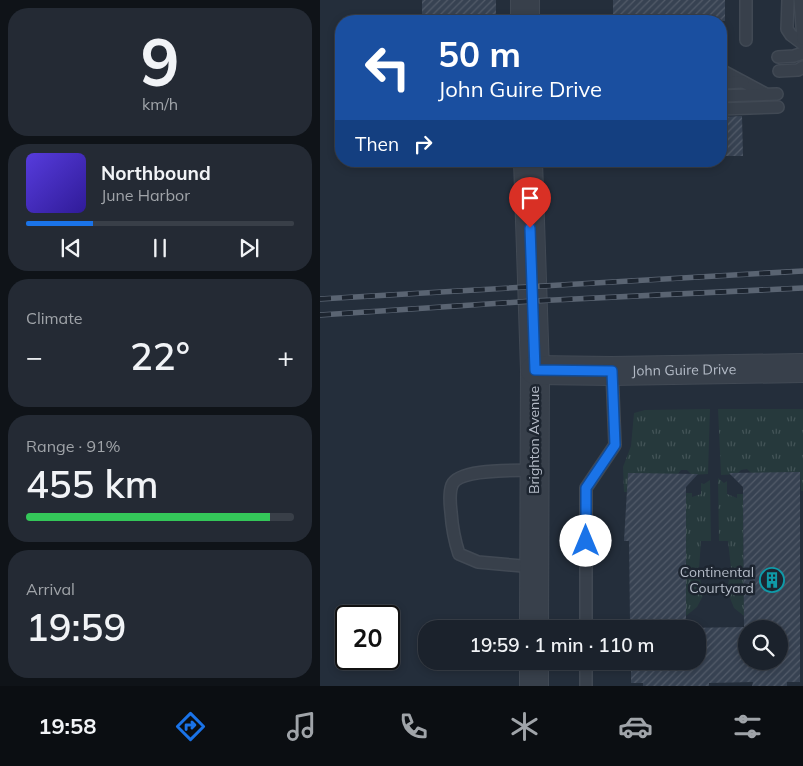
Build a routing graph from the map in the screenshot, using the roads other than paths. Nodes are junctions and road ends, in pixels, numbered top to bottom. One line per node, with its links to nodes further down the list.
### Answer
1 (525, 0): 5 (street)
2 (746, 0): 7 (lane)
3 (788, 0): 8 (lane)
4 (800, 0): 6 (lane)
5 (525, 15)
6 (803, 39)
7 (746, 40)
8 (803, 44)
9 (803, 53): 10 (lane)
10 (778, 57)
11 (803, 67): 12 (lane)
12 (779, 71)
13 (727, 73): 14 (lane)
14 (743, 82): 15 (lane); 16 (lane)
15 (727, 83)
16 (765, 94): 17 (lane); 18 (lane)
17 (777, 94)
18 (727, 96)
19 (778, 107): 20 (lane)
20 (727, 109)
21 (528, 167): 23 (street, Brighton Avenue)
22 (803, 368): 24 (street, John Guire Drive)
23 (535, 370): 24 (street, John Guire Drive); 25 (street, Brighton Avenue)
24 (612, 371): 28 (lane)
25 (534, 470): 26 (street, Brighton Avenue); 26 (lane)
26 (534, 567): 27 (street, Brighton Avenue)
27 (534, 620)
28 (586, 620)
29 (534, 670): 31 (street)
30 (586, 670): 32 (lane)
31 (534, 686)
32 (586, 686)

